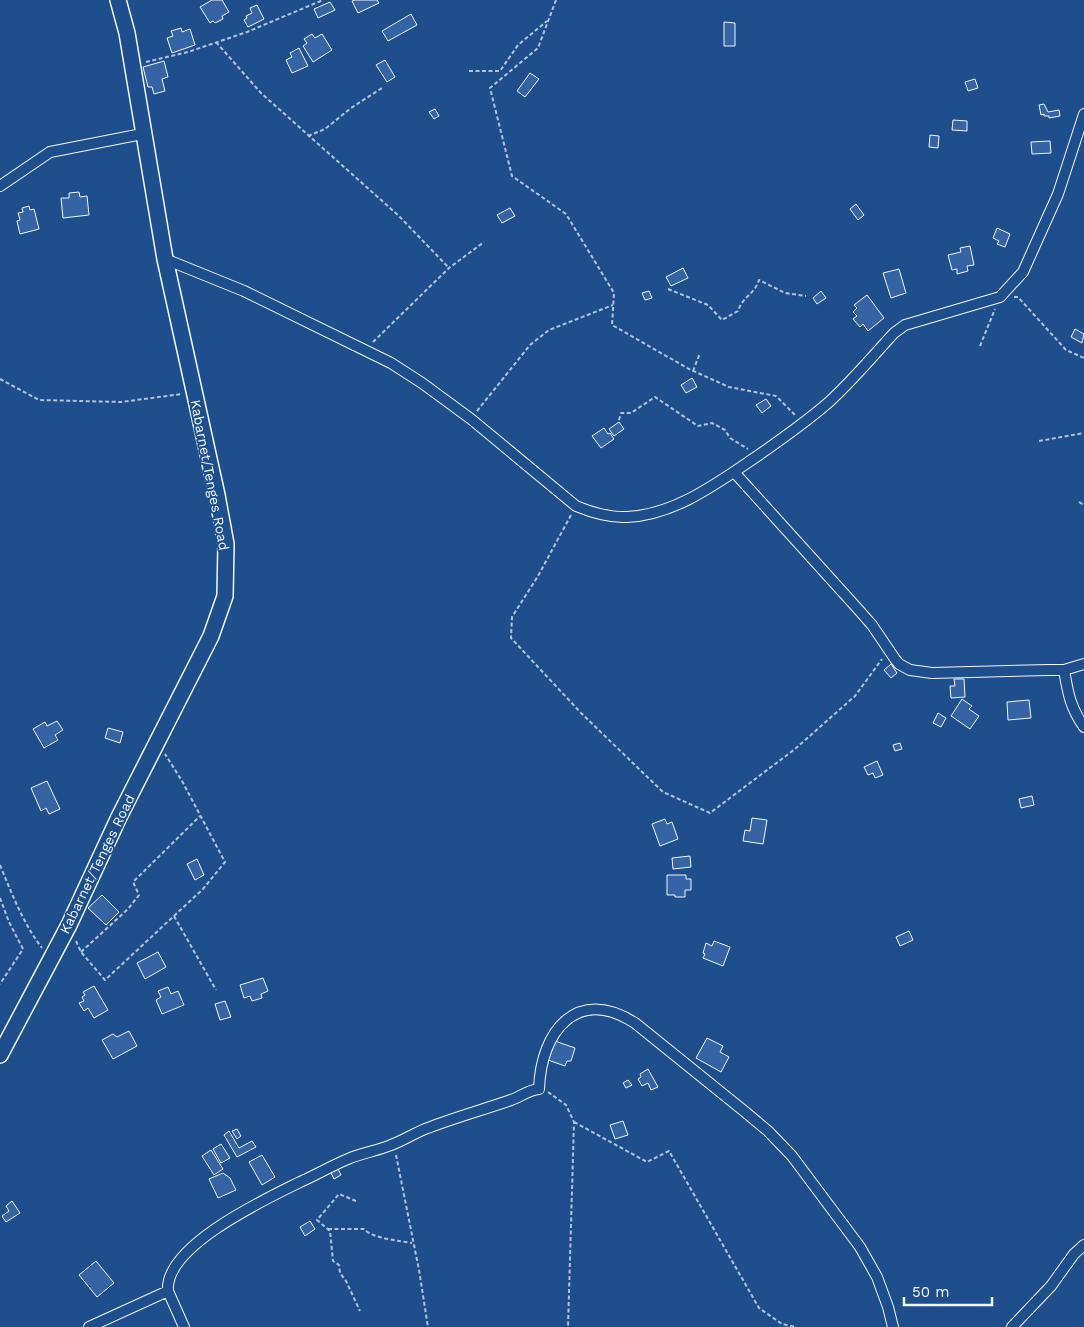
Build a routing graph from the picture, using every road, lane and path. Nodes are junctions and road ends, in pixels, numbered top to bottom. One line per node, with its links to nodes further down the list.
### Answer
1 (118, 0): 6 (street, Kabarnet/Tenges Road)
2 (323, 0): 5 (path)
3 (556, 0): 4 (path)
4 (549, 20): 7 (path); 19 (path)
5 (216, 42): 6 (path); 11 (path)
6 (132, 65): 10 (street, Kabarnet/Tenges Road)
7 (469, 71)
8 (382, 88): 11 (path)
9 (1084, 114): 18 (street)
10 (142, 134): 12 (street); 14 (street, Kabarnet/Tenges Road)
11 (308, 136): 15 (path)
12 (0, 186)
13 (484, 242): 15 (path)
14 (165, 259): 21 (street); 26 (street, Kabarnet/Tenges Road)
15 (448, 268): 21 (path)
16 (668, 289): 17 (path)
17 (806, 296)
18 (1000, 296): 20 (path); 23 (path); 29 (street)
19 (613, 305): 24 (path); 27 (path)
20 (980, 346)
21 (364, 350): 27 (street)
22 (700, 353): 24 (path)
23 (1084, 358)
24 (693, 370): 29 (path)
25 (0, 379): 26 (path)
26 (194, 392): 39 (street, Kabarnet/Tenges Road)
27 (471, 419): 34 (street)
28 (620, 420): 32 (path)
29 (804, 424): 32 (street)
30 (1084, 433): 31 (path)
31 (1039, 441)
32 (758, 456): 33 (street)
33 (734, 472): 34 (street); 35 (street)
34 (576, 506): 35 (path)
35 (889, 650): 37 (street)
36 (1084, 664): 37 (street)
37 (1064, 670): 38 (street)
38 (1084, 727)
39 (158, 739): 40 (path); 44 (street, Kabarnet/Tenges Road)
40 (200, 816): 43 (path); 45 (path)
41 (0, 865): 46 (path)
42 (0, 898): 47 (path)
43 (174, 916): 45 (path); 48 (path)
44 (69, 925): 45 (path); 46 (street, Kabarnet/Tenges Road)
45 (81, 952)
46 (51, 959): 49 (street, Kabarnet/Tenges Road)
47 (0, 984)
48 (216, 990)
49 (0, 1055)
50 (539, 1089): 51 (path); 52 (street); 64 (street)
51 (574, 1122): 62 (path); 63 (path)
52 (393, 1145): 55 (path); 57 (street)
53 (356, 1201): 54 (path)
54 (328, 1229): 55 (path); 58 (path)
55 (413, 1243): 61 (path)
56 (1084, 1245): 65 (street)
57 (168, 1291): 59 (street); 60 (street)
58 (360, 1311)
59 (89, 1327)
60 (184, 1327)
61 (428, 1327)
62 (568, 1327)
63 (796, 1327)
64 (893, 1327)
65 (1012, 1327)

